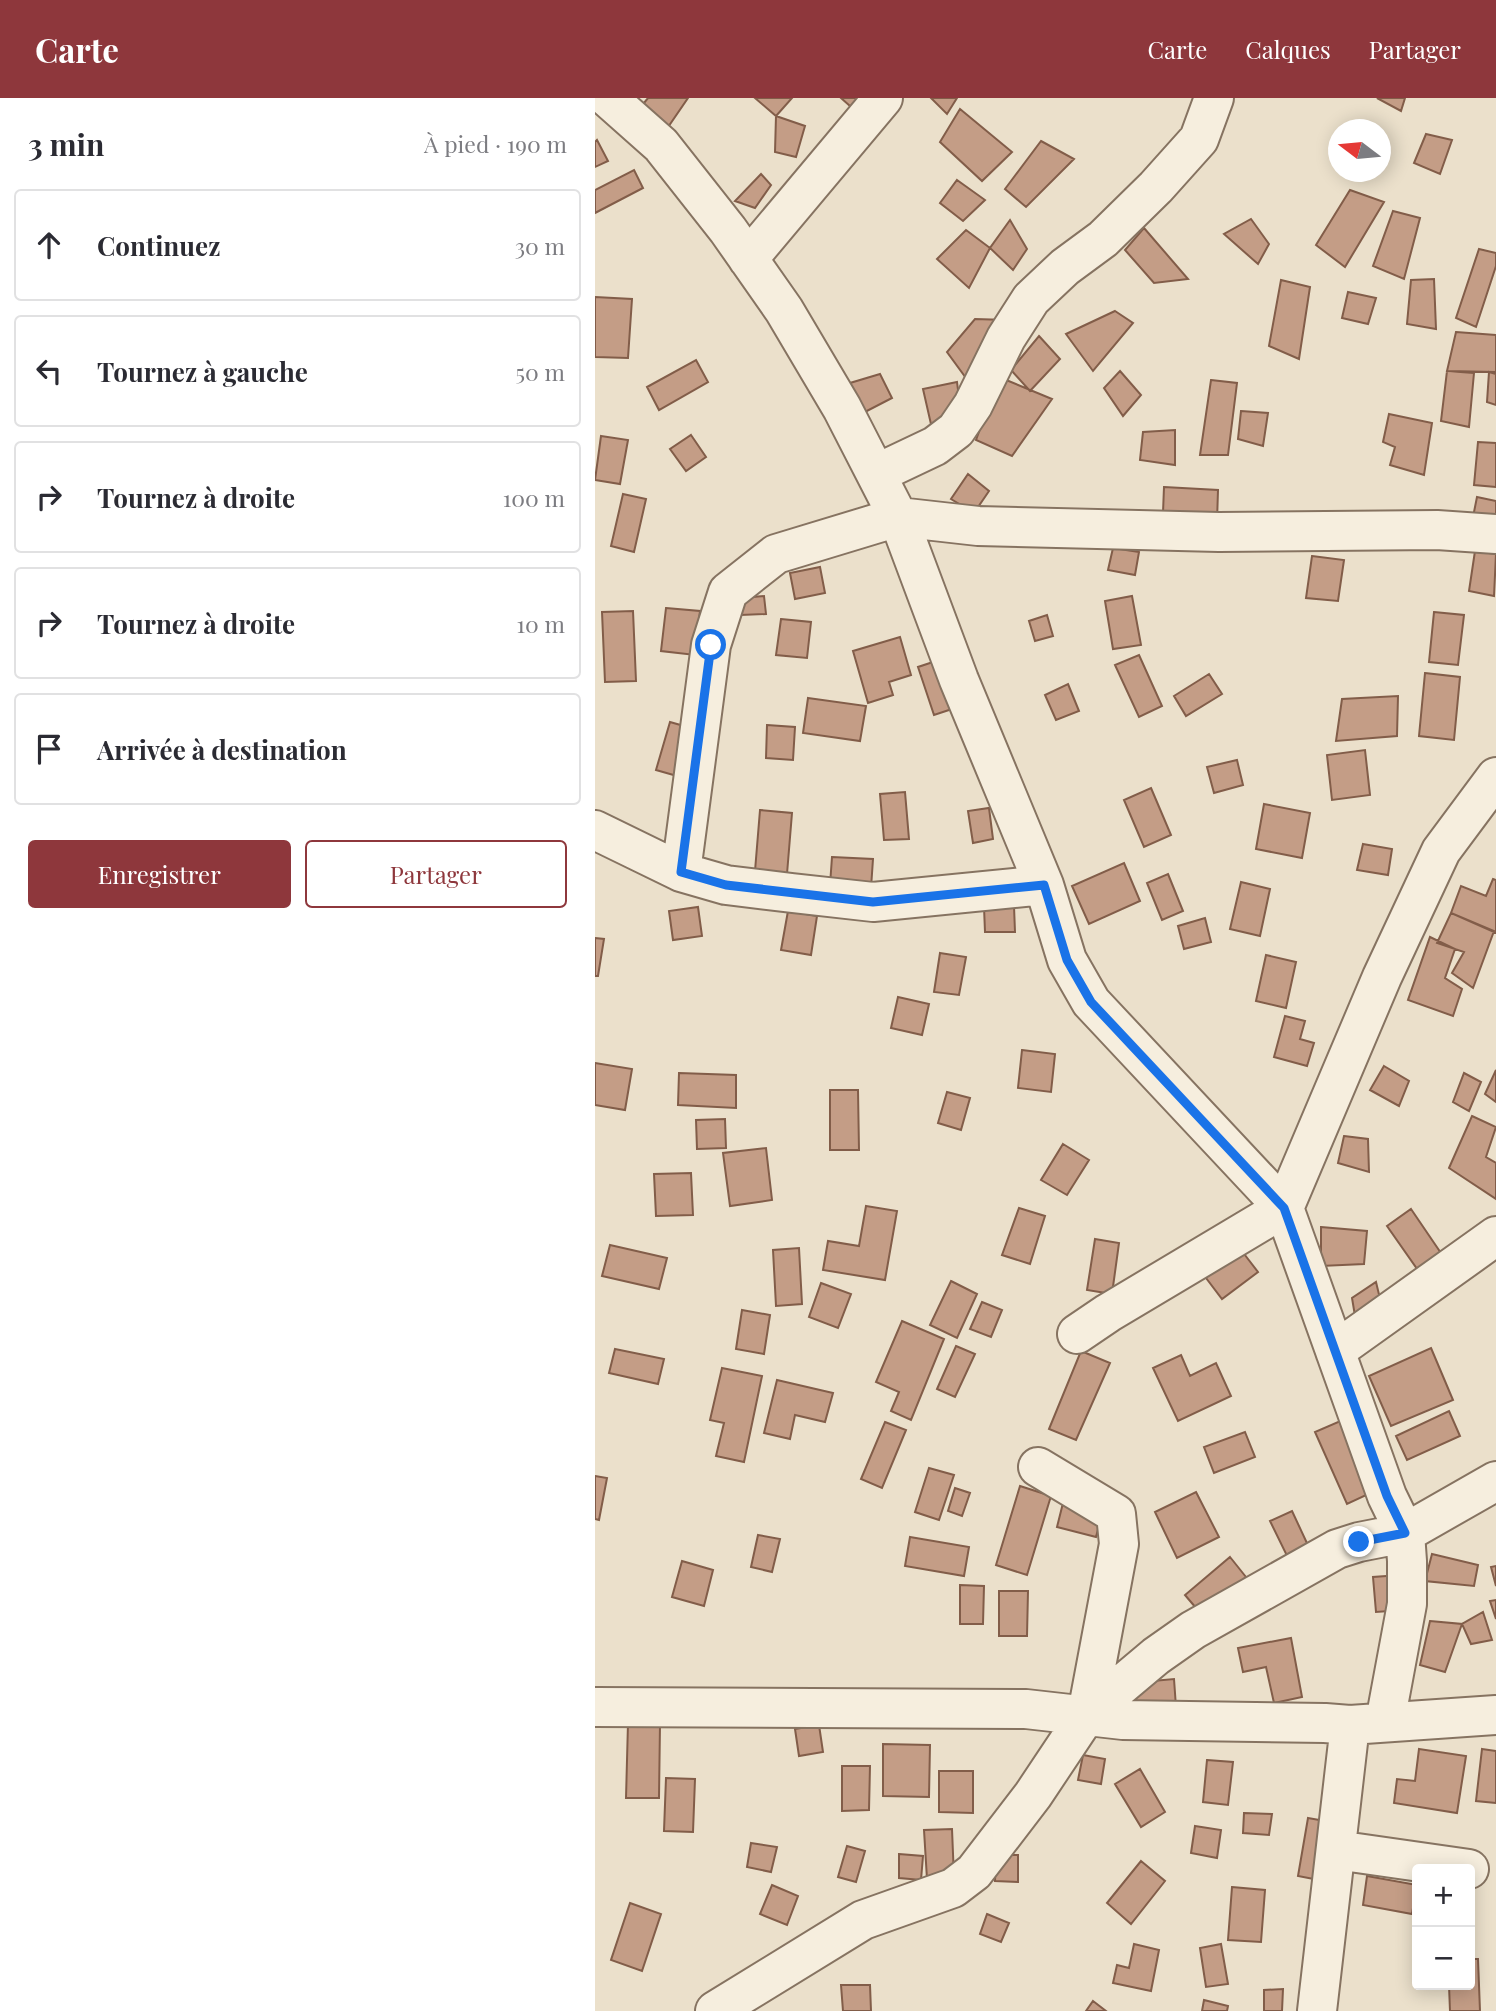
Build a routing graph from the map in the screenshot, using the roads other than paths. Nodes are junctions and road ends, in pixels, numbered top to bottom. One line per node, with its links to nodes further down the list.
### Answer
1 (608, 98): 4 (street)
2 (883, 98): 4 (street)
3 (1214, 98): 5 (street)
4 (748, 259): 5 (street)
5 (876, 474): 6 (street)
6 (898, 517): 7 (street); 10 (street); 11 (street)
7 (1496, 534)
8 (1496, 777): 12 (street)
9 (595, 830): 10 (street)
10 (681, 872): 11 (street)
11 (1044, 885): 12 (street)
12 (1284, 1208): 14 (street); 15 (street)
13 (1496, 1237): 15 (street)
14 (1077, 1334)
15 (1335, 1351): 18 (street)
16 (1038, 1467): 20 (street)
17 (1496, 1481): 18 (street)
18 (1405, 1533): 20 (street); 22 (street)
19 (595, 1707): 20 (street)
20 (1087, 1714): 22 (street); 27 (street)
21 (1496, 1715): 22 (street)
22 (1367, 1724): 23 (street)
23 (1336, 1850): 24 (street); 28 (street)
24 (1434, 1864)
25 (1475, 1870): 26 (street)
26 (1496, 1873)
27 (715, 2011)
28 (1317, 2011)

